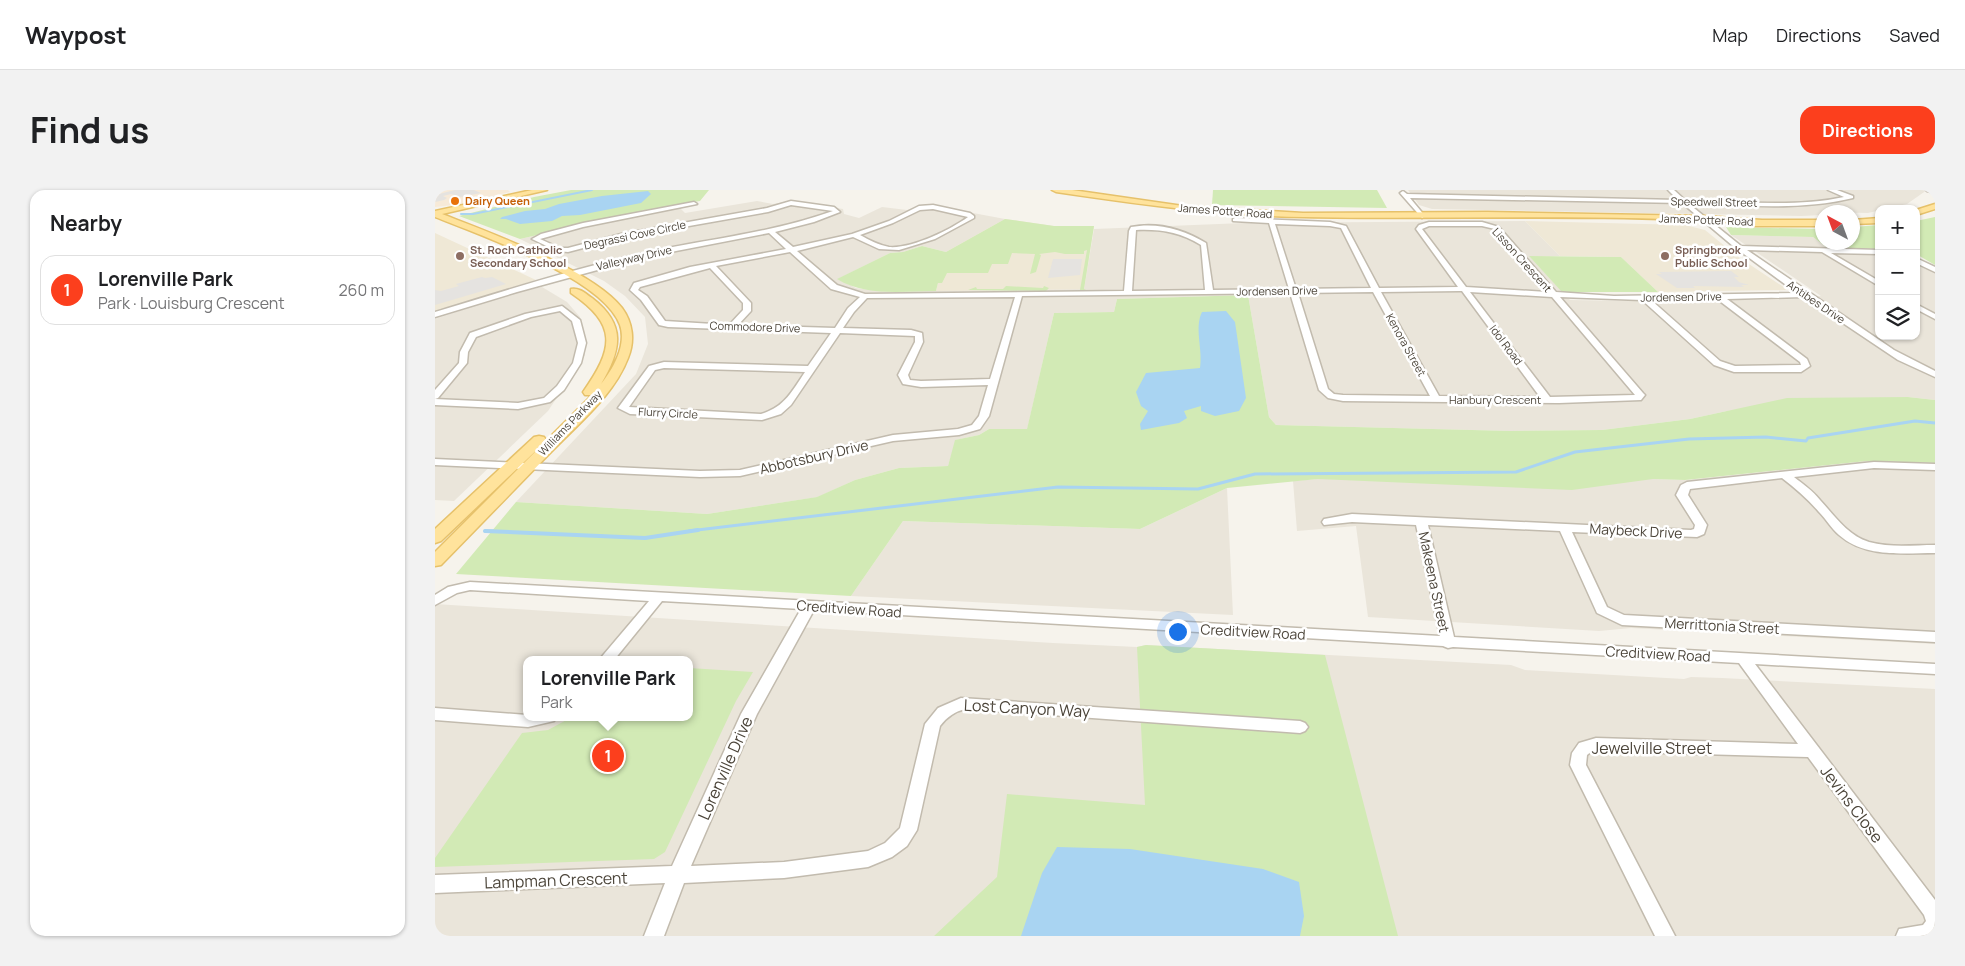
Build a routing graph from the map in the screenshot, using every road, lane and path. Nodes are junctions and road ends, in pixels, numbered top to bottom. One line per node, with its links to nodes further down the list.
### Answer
1 (543, 190): 14 (main road)
2 (1056, 190): 13 (main road, James Potter Road)
3 (1671, 190): 8 (street, Antibes Drive)
4 (1831, 190): 8 (street, Speedwell Street)
5 (1929, 190): 6 (street)
6 (1935, 191)
7 (1403, 193): 8 (street, Speedwell Street); 13 (street)
8 (1682, 201): 16 (street, Antibes Drive)
9 (695, 204): 21 (street, Degrassi Cove Circle)
10 (1935, 204): 11 (main road)
11 (1920, 211)
12 (836, 213): 21 (street, Degrassi Cove Circle); 22 (street, Valleyway Drive)
13 (1421, 215): 16 (main road, James Potter Road)
14 (436, 217): 33 (main road, Williams Parkway); 34 (main road, Williams Parkway)
15 (1235, 220): 20 (street)
16 (1705, 220): 19 (main road, James Potter Road); 25 (street, Antibes Drive)
17 (1875, 220): 18 (main road)
18 (1860, 221)
19 (1815, 222)
20 (1272, 223): 36 (street); 37 (street, Kenora Street)
21 (670, 227): 23 (street)
22 (769, 231): 28 (street, Jordensen Drive); 33 (street, Valleyway Drive)
23 (675, 233)
24 (854, 235): 24 (street, Commodore Drive); 28 (street, Commodore Drive)
25 (1740, 248): 26 (street); 44 (street, Antibes Drive)
26 (1815, 250)
27 (1823, 250): 29 (street); 35 (street)
28 (792, 251): 31 (street, Commodore Drive); 43 (street, Jordensen Drive)
29 (1875, 252)
30 (1920, 262): 32 (street)
31 (712, 266): 50 (street); 50 (street, Commodore Drive)
32 (1935, 270)
33 (569, 274): 34 (street, Valleyway Drive); 61 (main road, Williams Parkway)
34 (555, 278): 48 (street, Valleyway Drive); 60 (main road, Williams Parkway)
35 (1875, 282)
36 (1292, 290): 37 (street, Jordensen Drive); 39 (street, Jordensen Drive); 56 (street, Hanbury Crescent)
37 (1375, 290): 38 (street, Jordensen Drive); 56 (street, Kenora Street)
38 (1464, 290): 42 (street, Jordensen Drive); 42 (street, Lisson Crescent); 57 (street, Idol Road)
39 (1209, 291): 40 (street, Jordensen Drive); 40 (street)
40 (1128, 293): 41 (street, Jordensen Drive)
41 (1019, 295): 43 (street, Jordensen Drive); 54 (street, Abbotsbury Drive)
42 (1553, 295): 46 (street, Jordensen Drive); 57 (street, Hanbury Crescent)
43 (865, 296): 51 (street, Flurry Circle)
44 (1806, 296): 45 (street, Jordensen Drive); 53 (street, Antibes Drive)
45 (1720, 297): 46 (street, Jordensen Drive); 46 (street)
46 (1644, 298)
47 (1920, 308): 49 (street)
48 (435, 315)
49 (1935, 317)
50 (732, 326): 51 (street, Commodore Drive)
51 (837, 331): 52 (street, Flurry Circle); 54 (street, Commodore Drive)
52 (811, 369): 52 (street, Flurry Circle)
53 (1935, 374)
54 (993, 382): 61 (street, Abbotsbury Drive)
55 (435, 396): 58 (street)
56 (1437, 399): 57 (street, Hanbury Crescent)
57 (1547, 400)
58 (435, 402)
59 (435, 462): 60 (street, Abbotsbury Drive)
60 (511, 466): 61 (street, Abbotsbury Drive); 67 (main road, Williams Parkway)
61 (528, 466): 69 (main road, Williams Parkway)
62 (1935, 466): 63 (street, Maybeck Drive)
63 (1784, 474): 66 (street, Maybeck Drive); 68 (street)
64 (1421, 521): 65 (street, Maybeck Drive); 66 (street, Maybeck Drive); 74 (street, Makeena Street)
65 (1328, 522)
66 (1564, 528): 73 (street, Merrittonia Street)
67 (435, 538)
68 (1935, 549)
69 (435, 561)
70 (658, 598): 71 (street, Creditview Road); 72 (street, Creditview Road); 75 (street)
71 (435, 601)
72 (810, 606): 74 (street, Creditview Road); 82 (street, Lorenville Drive)
73 (1935, 637)
74 (1448, 643): 76 (street, Creditview Road)
75 (610, 656)
76 (1743, 658): 77 (street, Creditview Road); 81 (street, Jevins Close)
77 (1935, 669)
78 (435, 714): 79 (street)
79 (523, 721)
80 (1300, 727): 82 (street, Lost Canyon Way)
81 (1812, 751): 85 (street, Jewelville Street); 86 (street, Jevins Close)
82 (677, 876): 83 (street, Lampman Crescent); 84 (street, Lorenville Drive)
83 (435, 884)
84 (654, 936)
85 (1665, 936)
86 (1905, 936)

